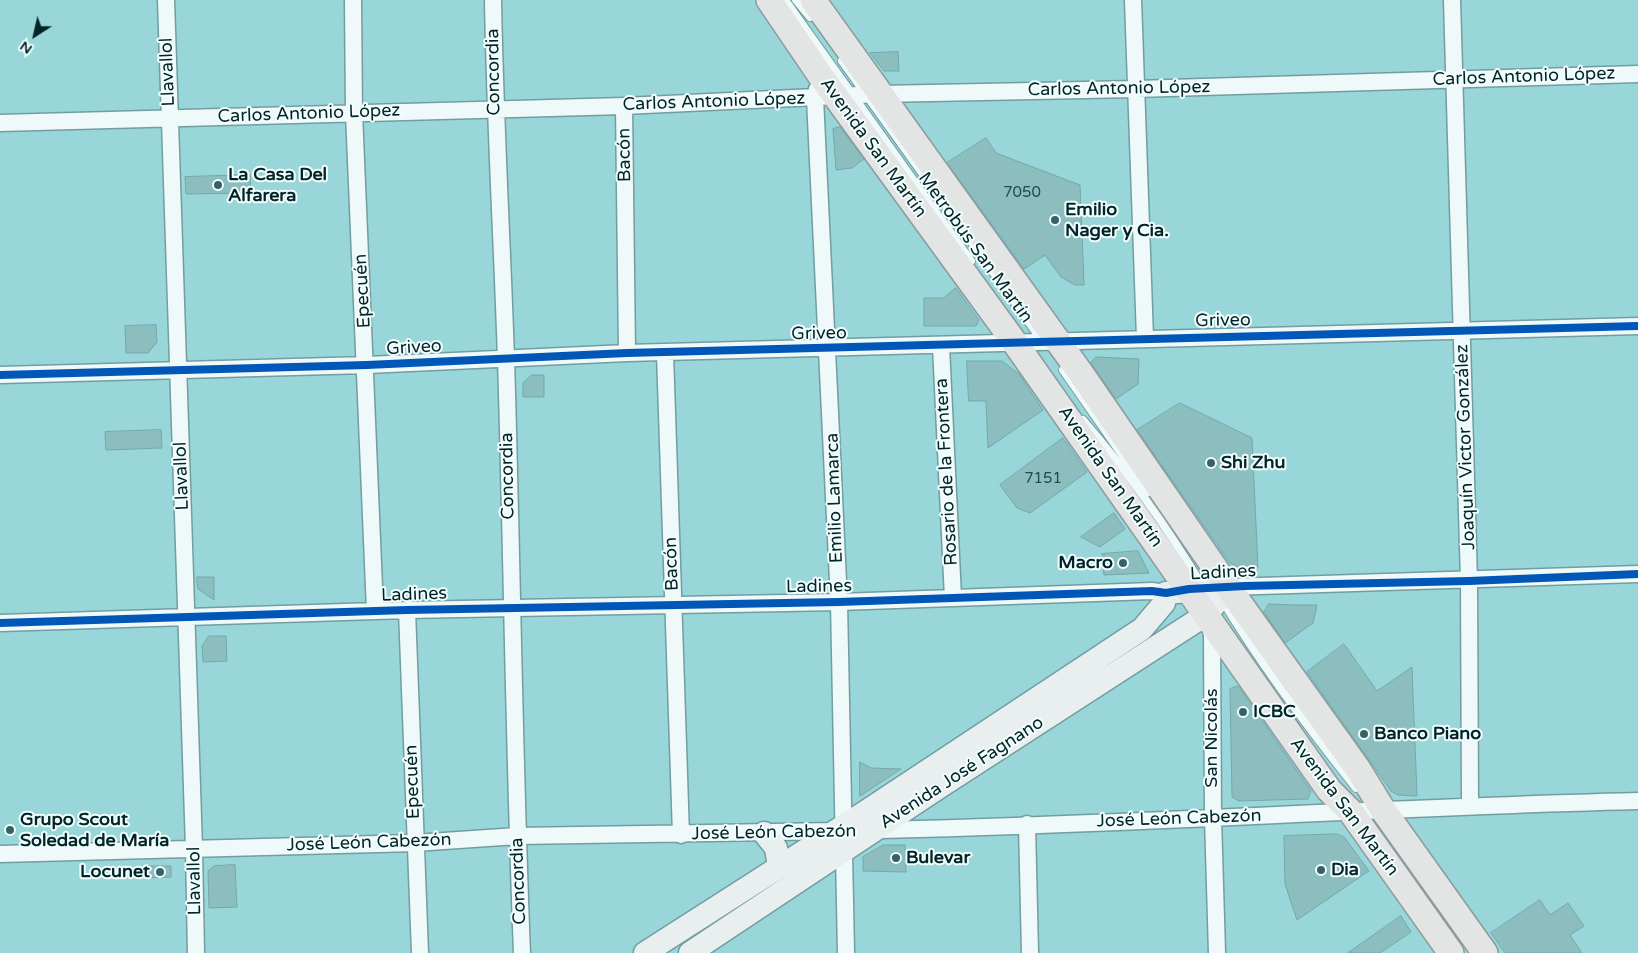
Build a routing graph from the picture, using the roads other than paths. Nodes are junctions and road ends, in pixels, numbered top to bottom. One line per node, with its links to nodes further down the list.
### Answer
1 (166, 0): 19 (street, Llavallol)
2 (353, 0): 18 (street, Epecuén)
3 (493, 0): 17 (street, Concordia)
4 (769, 0): 15 (main road, Avenida San Martín)
5 (785, 0): 15 (lane, Metrobús San Martín)
6 (796, 0): 10 (lane)
7 (813, 0): 15 (main road, Avenida San Martín)
8 (1133, 0): 14 (street)
9 (1452, 0): 13 (street, Joaquín Victor González)
10 (817, 27)
11 (838, 57): 15 (lane, Metrobús San Martín)
12 (1638, 74): 13 (street, Carlos Antonio López)
13 (1455, 79): 14 (street, Carlos Antonio López); 23 (street, Joaquín Victor González)
14 (1136, 89): 15 (street, Carlos Antonio López); 24 (street)
15 (845, 92): 16 (street, Carlos Antonio López); 21 (lane, Metrobús San Martín); 26 (main road, Avenida San Martín); 26 (main road, Avenida San Martín); 27 (street, Emilio Lamarca)
16 (624, 106): 17 (street, Carlos Antonio López); 29 (street, Bacón)
17 (495, 109): 18 (street, Carlos Antonio López); 30 (street, Concordia)
18 (354, 113): 19 (street, Carlos Antonio López); 31 (street, Epecuén)
19 (170, 118): 20 (street, Carlos Antonio López); 32 (street, Llavallol)
20 (0, 123)
21 (974, 266)
22 (1638, 326): 23 (street, Griveo)
23 (1462, 331): 24 (street, Griveo); 36 (street, Joaquín Victor González)
24 (1145, 338): 26 (street, Griveo)
25 (941, 346): 26 (street, Griveo); 27 (street, Griveo); 38 (street, Rosario de la Frontera)
26 (1038, 346): 37 (main road, Avenida San Martín); 37 (main road, Avenida San Martín)
27 (828, 348): 28 (street, Griveo); 39 (street, Emilio Lamarca)
28 (665, 352): 29 (street, Griveo); 40 (street, Bacón)
29 (627, 353): 30 (street, Griveo)
30 (506, 358): 31 (street, Griveo); 41 (street, Concordia)
31 (367, 365): 32 (street, Griveo); 43 (street, Epecuén)
32 (178, 369): 33 (street, Griveo); 44 (street, Llavallol)
33 (0, 375)
34 (1078, 414): 37 (lane)
35 (1638, 574): 36 (street, Ladines)
36 (1470, 581): 37 (street, Ladines); 49 (street, Joaquín Victor González)
37 (1205, 595): 38 (street, Ladines); 46 (lane); 50 (main road, Avenida San Martín); 51 (main road, Avenida San Martín); 52 (street, San Nicolás); 54 (street, Avenida José Fagnano); 57 (street, Avenida José Fagnano)
38 (953, 598): 39 (street, Ladines)
39 (839, 602): 40 (street, Ladines); 57 (street, Emilio Lamarca)
40 (674, 603): 41 (street, Ladines); 56 (street, Bacón)
41 (511, 608): 42 (street, Ladines); 58 (street, Concordia)
42 (407, 610): 43 (street, Ladines); 59 (street, Epecuén)
43 (375, 611): 44 (street, Ladines)
44 (186, 618): 45 (street, Ladines); 60 (street, Llavallol)
45 (0, 624)
46 (1313, 748)
47 (1342, 788): 51 (lane)
48 (1638, 801): 49 (street, José León Cabezón)
49 (1470, 805): 50 (street, José León Cabezón)
50 (1383, 810): 51 (street, José León Cabezón); 72 (main road, Avenida San Martín)
51 (1351, 812): 52 (street, José León Cabezón); 71 (main road, Avenida San Martín)
52 (1212, 818): 53 (street, José León Cabezón); 70 (street, San Nicolás)
53 (1027, 824): 54 (street, José León Cabezón); 69 (street)
54 (875, 830): 57 (street, Avenida José Fagnano)
55 (764, 833): 56 (street, José León Cabezón); 57 (street, José León Cabezón); 62 (street)
56 (681, 835): 58 (street, José León Cabezón)
57 (842, 835): 62 (street, Avenida José Fagnano); 67 (street, Avenida José Fagnano); 68 (street, Emilio Lamarca)
58 (517, 836): 59 (street, José León Cabezón); 65 (street, Concordia)
59 (415, 843): 60 (street, José León Cabezón); 64 (street, Epecuén)
60 (194, 848): 61 (street, José León Cabezón); 63 (street, Llavallol)
61 (0, 854)
62 (779, 868): 66 (street, Avenida José Fagnano)
63 (196, 953)
64 (420, 953)
65 (522, 953)
66 (645, 953)
67 (690, 953)
68 (846, 953)
69 (1030, 953)
70 (1217, 953)
71 (1450, 953)
72 (1485, 953)

